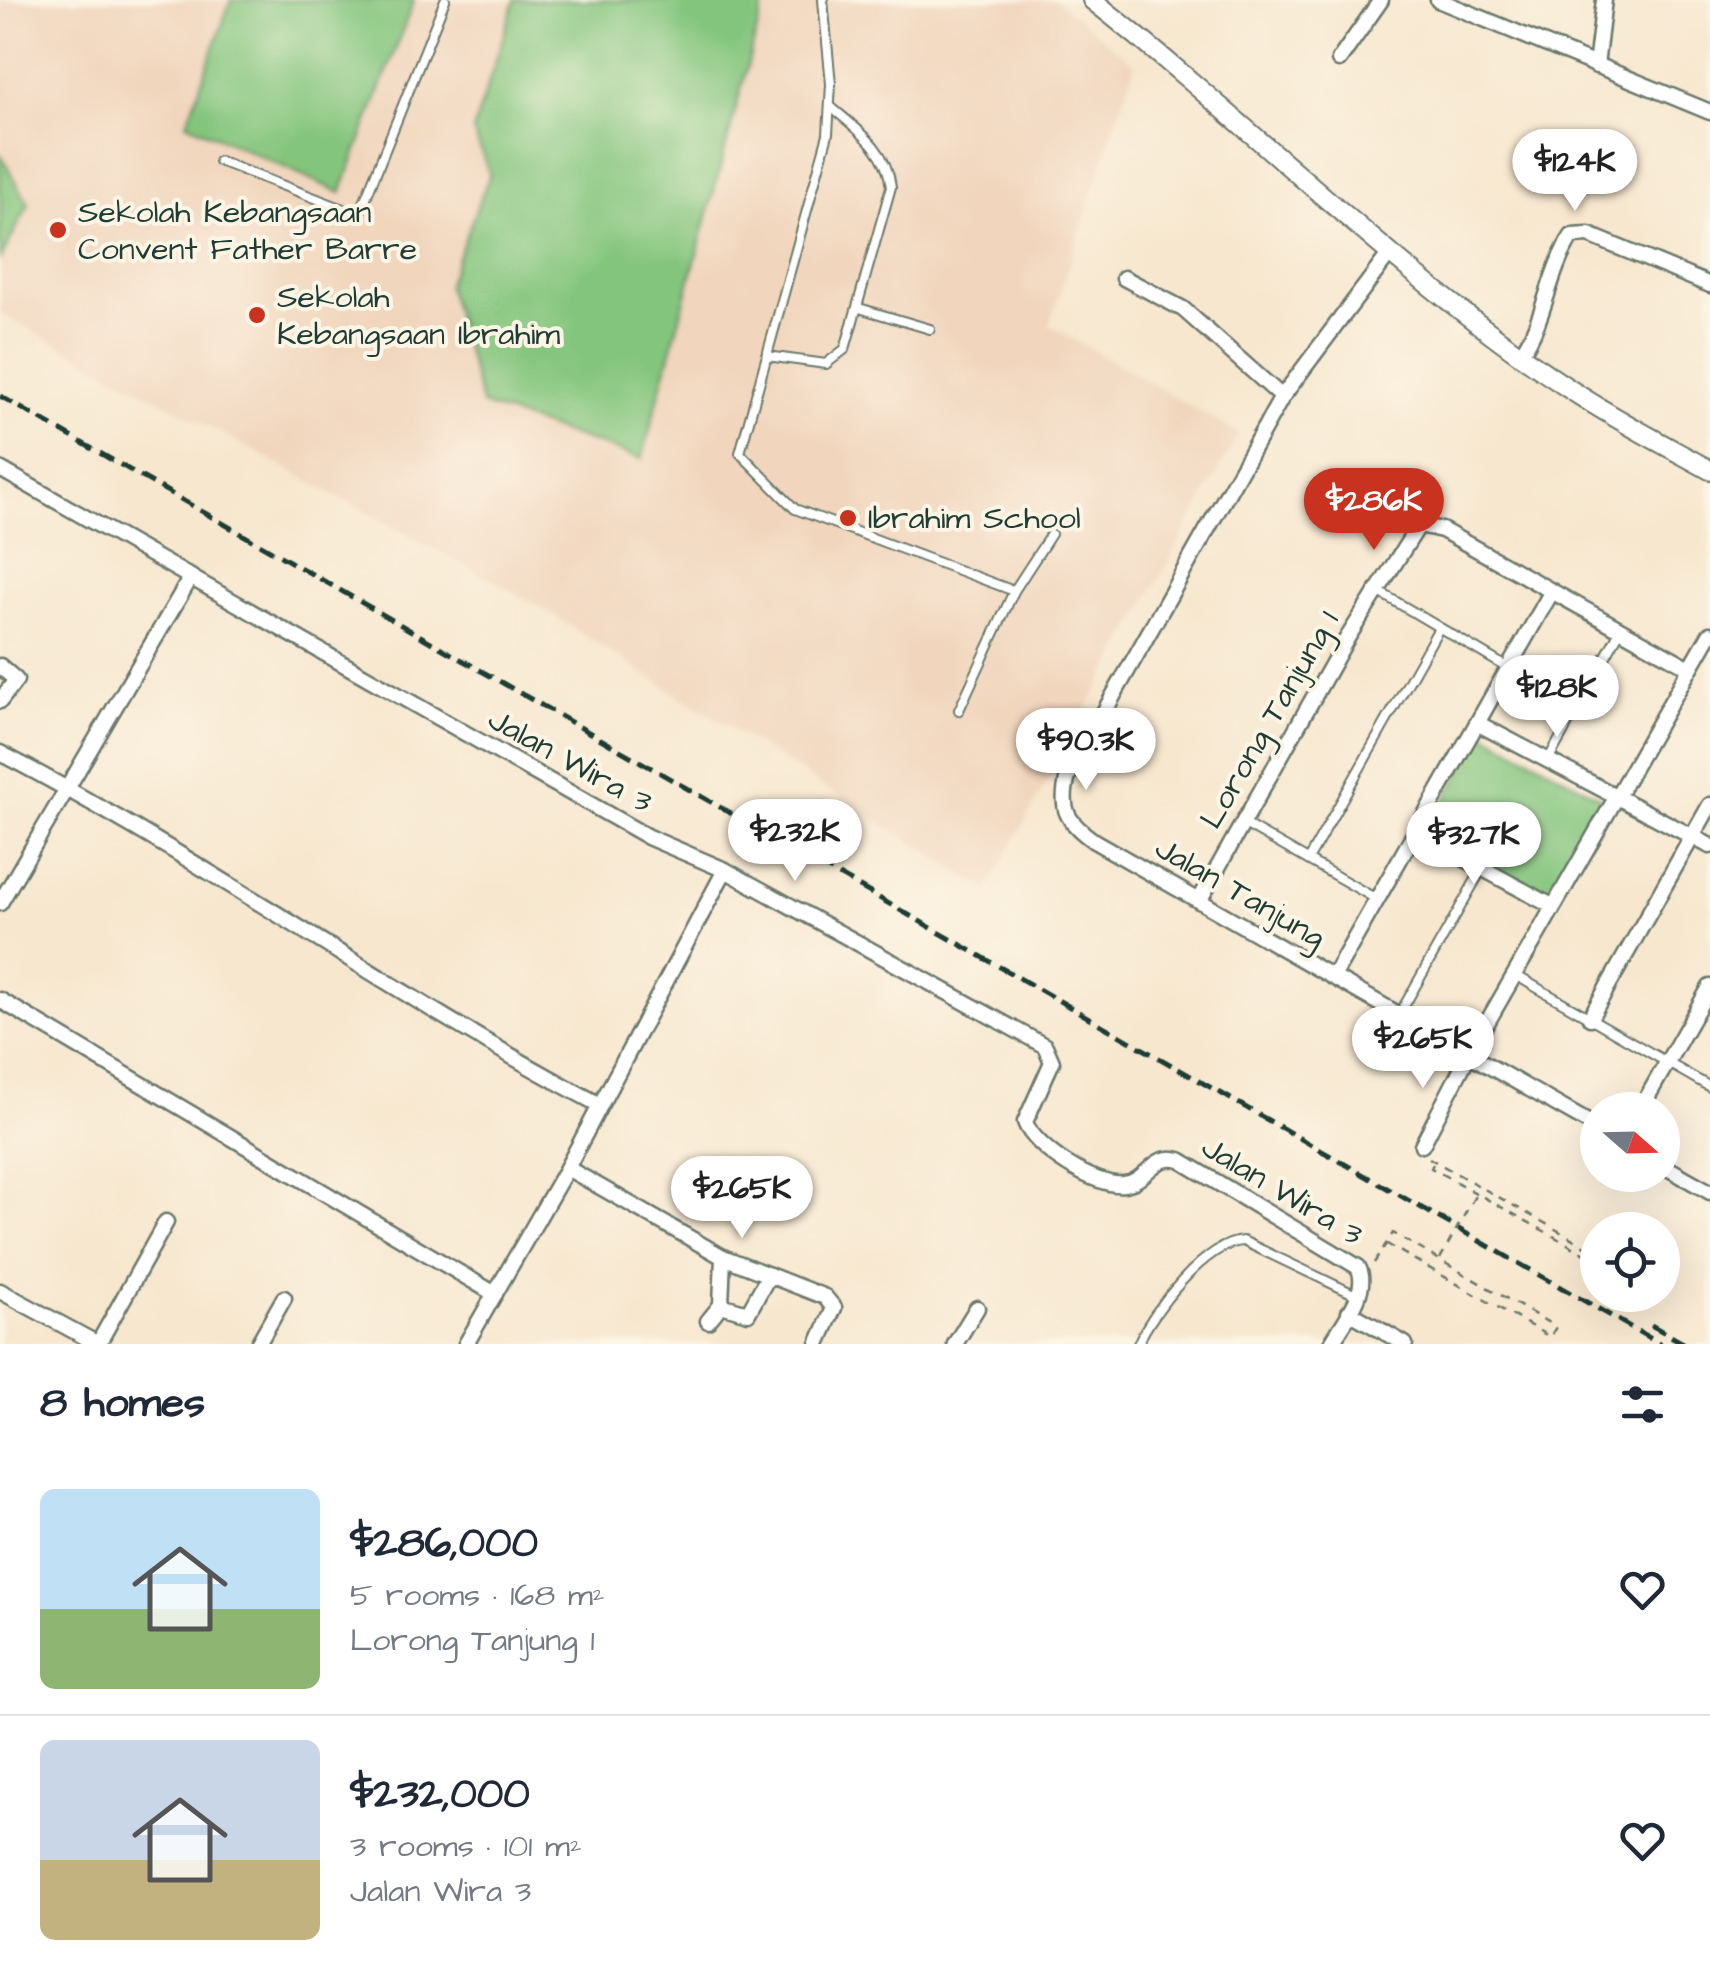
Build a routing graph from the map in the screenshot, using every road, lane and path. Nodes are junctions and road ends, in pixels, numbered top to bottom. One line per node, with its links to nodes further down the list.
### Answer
1 (445, 0): 11 (lane)
2 (823, 0): 9 (lane)
3 (1092, 0): 12 (street)
4 (1381, 0): 7 (street)
5 (1438, 0): 8 (street)
6 (1604, 0): 8 (street)
7 (1340, 60)
8 (1596, 66): 10 (street)
9 (831, 107): 15 (lane); 18 (lane)
10 (1710, 112)
11 (219, 161)
12 (1390, 253): 17 (street); 19 (street, Jalan Tanjung)
13 (1124, 278): 19 (street)
14 (1710, 285): 17 (street)
15 (859, 308): 16 (lane); 18 (lane)
16 (930, 329)
17 (1521, 354): 21 (street)
18 (767, 356): 24 (lane)
19 (1282, 398): 49 (street, Jalan Tanjung)
20 (0, 470): 23 (street, Jalan Wira 3)
21 (1710, 470)
22 (1051, 534): 24 (lane)
23 (191, 577): 38 (street); 47 (street, Jalan Wira 3)
24 (1014, 590): 34 (lane)
25 (1376, 590): 26 (street, Lorong Tanjung 1); 27 (lane); 41 (street, Lorong Tanjung 1)
26 (1552, 590): 28 (street, Lorong Tanjung 1); 31 (street)
27 (1439, 628): 31 (lane); 45 (lane)
28 (1621, 629): 32 (street, Lorong Tanjung 1); 37 (lane)
29 (1710, 634): 32 (street)
30 (0, 666): 33 (street)
31 (1508, 668): 35 (street)
32 (1690, 668): 39 (street)
33 (0, 701)
34 (960, 710)
35 (1477, 723): 37 (street); 42 (street)
36 (0, 753): 38 (street)
37 (1548, 760): 39 (street)
38 (67, 786): 50 (street); 62 (street)
39 (1616, 796): 43 (street); 51 (street)
40 (1710, 805): 43 (street)
41 (1243, 823): 45 (lane); 49 (street, Lorong Tanjung 1)
42 (1414, 832): 46 (street); 48 (street)
43 (1692, 837): 44 (street); 57 (street)
44 (1710, 846)
45 (1308, 860): 48 (lane)
46 (1482, 867): 51 (street); 56 (lane)
47 (725, 870): 62 (street); 78 (street, Jalan Wira 3)
48 (1378, 900): 53 (street)
49 (1199, 901): 53 (street, Jalan Tanjung)
50 (0, 903)
51 (1552, 906): 52 (street)
52 (1514, 974): 57 (lane); 58 (street)
53 (1333, 977): 56 (street, Jalan Tanjung)
54 (1710, 988): 59 (street)
55 (0, 1000): 77 (street)
56 (1399, 1014): 58 (street, Jalan Tanjung)
57 (1590, 1018): 59 (lane)
58 (1468, 1054): 63 (street, Jalan Tanjung); 64 (street)
59 (1666, 1062): 60 (lane); 61 (street)
60 (1710, 1088)
61 (1650, 1092)
62 (600, 1105): 65 (street)
63 (1580, 1118)
64 (1422, 1145)
65 (567, 1168): 73 (street); 77 (street)
66 (1680, 1175): 67 (street)
67 (1710, 1192)
68 (1476, 1194): 70 (path); 72 (path); 74 (path, bridge)
69 (166, 1222): 85 (street)
70 (1580, 1243)
71 (1388, 1244): 74 (path); 74 (path); 75 (path)
72 (1580, 1251)
73 (723, 1257): 76 (street); 81 (street)
74 (1440, 1259)
75 (1375, 1262)
76 (769, 1275): 81 (street); 88 (street)
77 (495, 1294): 87 (street)
78 (1358, 1296): 83 (street, Jalan Wira 3); 90 (lane)
79 (2, 1297): 85 (street)
80 (284, 1298): 86 (street)
81 (721, 1305): 84 (street)
82 (977, 1308): 89 (street)
83 (1350, 1312): 91 (street, Jalan Wira 3); 92 (street)
84 (708, 1322)
85 (98, 1344)
86 (258, 1344)
87 (466, 1344)
88 (818, 1344)
89 (955, 1344)
90 (1138, 1344)
91 (1330, 1344)
92 (1405, 1344)

